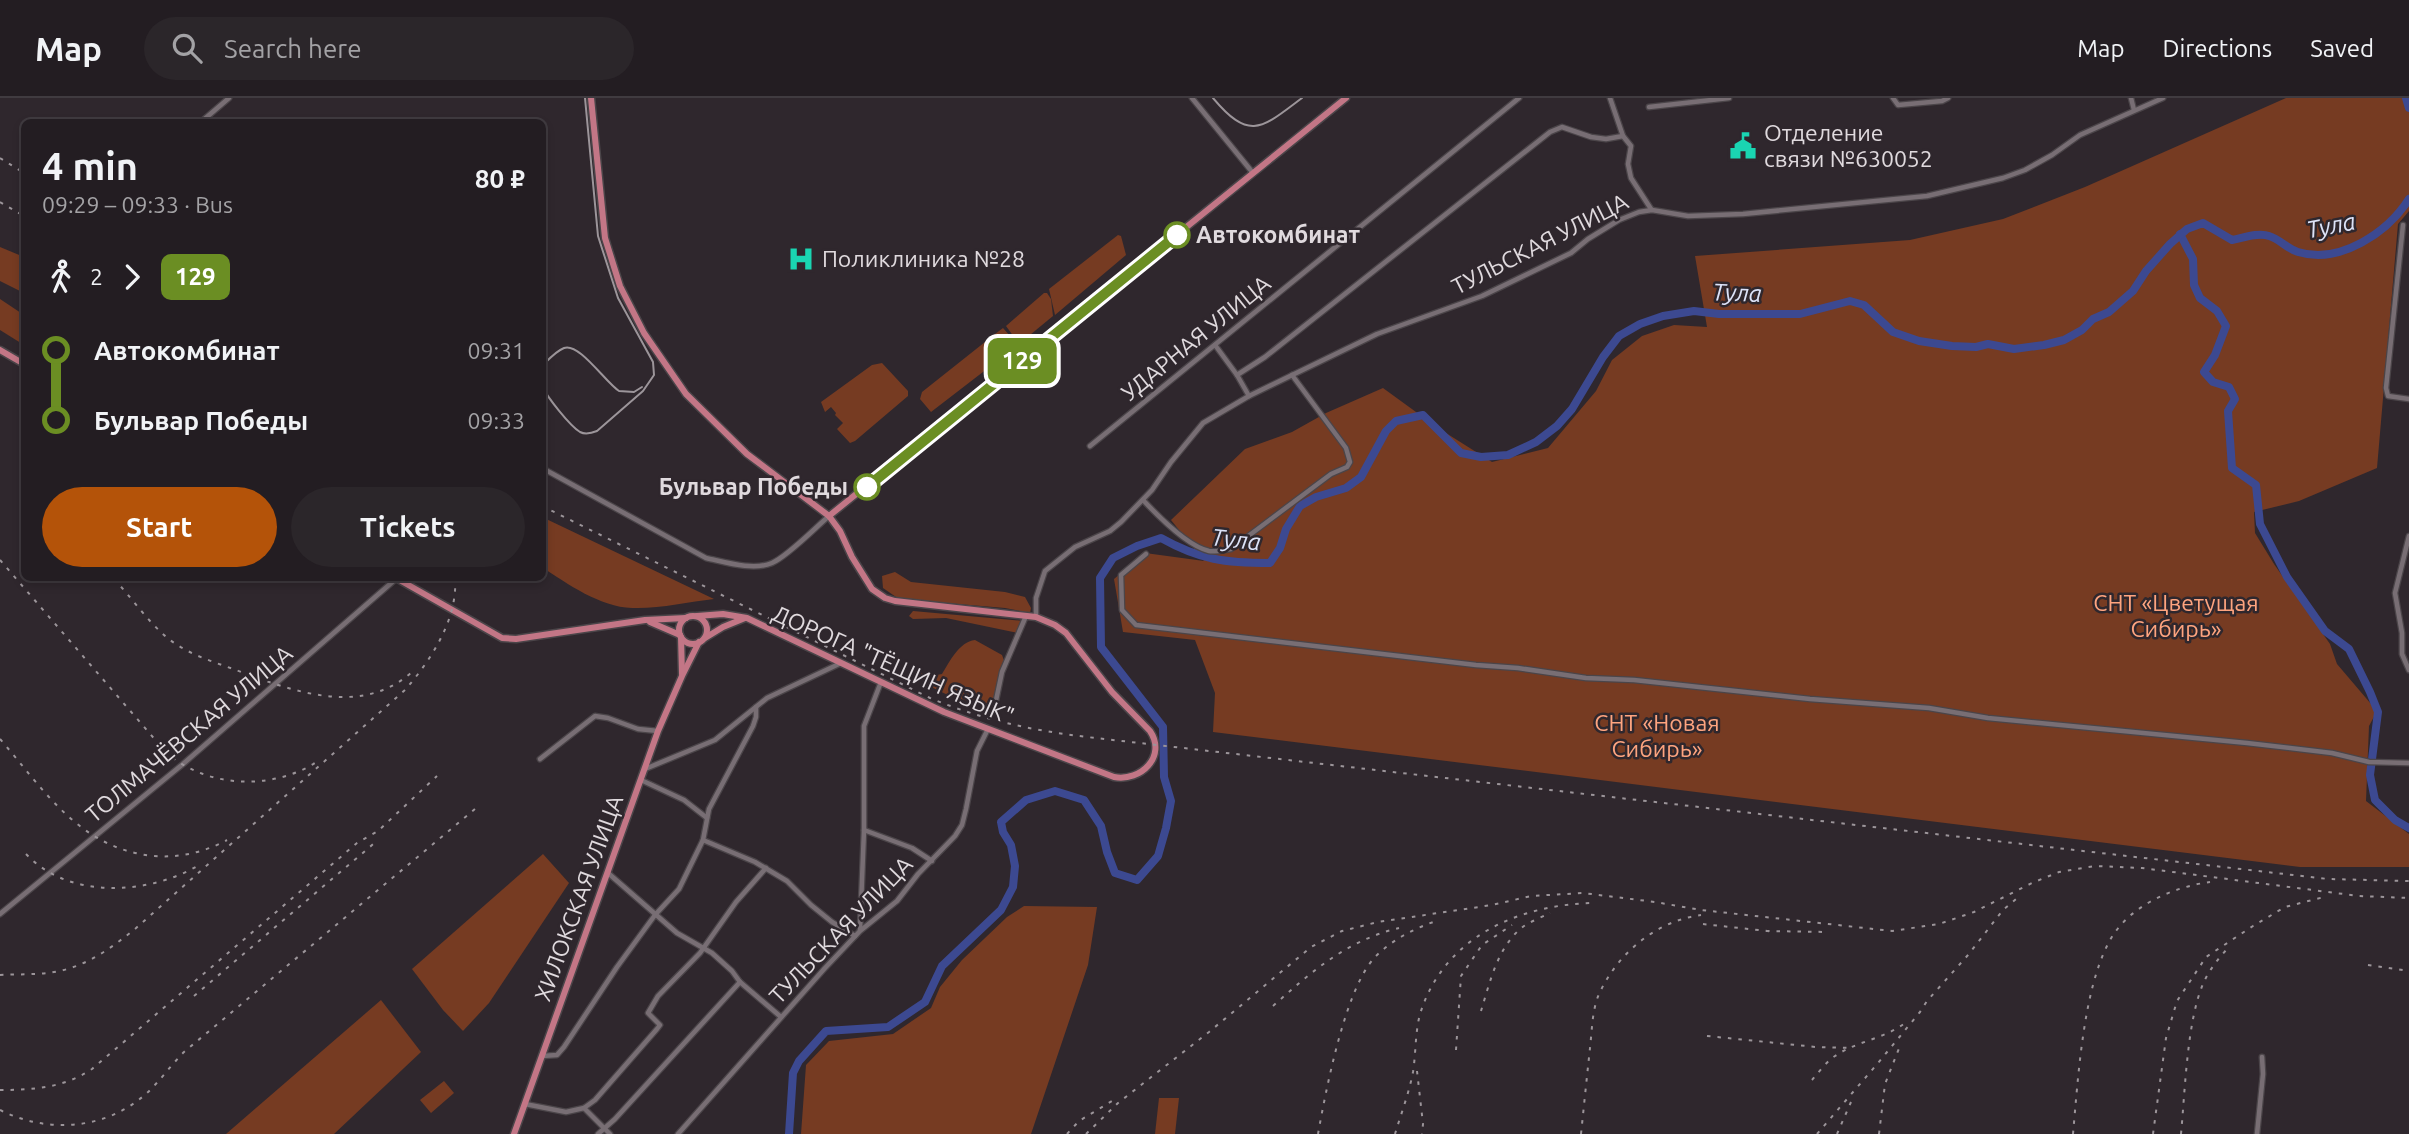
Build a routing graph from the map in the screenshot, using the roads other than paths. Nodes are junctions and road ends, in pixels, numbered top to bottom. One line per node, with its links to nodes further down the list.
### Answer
1 (229, 98): 14 (street)
2 (592, 98): 30 (main road)
3 (1192, 98): 16 (street)
4 (1346, 98): 16 (main road)
5 (1518, 98): 20 (street, УДАРНАЯ УЛИЦА)
6 (1610, 98): 15 (street)
7 (1729, 98): 12 (street)
8 (1893, 98): 9 (street)
9 (1948, 98)
10 (2131, 98): 13 (street)
11 (2163, 98): 13 (street, ТУЛЬСКАЯ УЛИЦА)
12 (1649, 107)
13 (2134, 110): 17 (street, ТУЛЬСКАЯ УЛИЦА)
14 (204, 119)
15 (1623, 136): 17 (street); 23 (street)
16 (1254, 174): 30 (main road)
17 (1652, 210): 24 (street, ТУЛЬСКАЯ УЛИЦА)
18 (2403, 225): 19 (street)
19 (2406, 249): 26 (street)
20 (1215, 345): 23 (street); 27 (street, УДАРНАЯ УЛИЦА)
21 (0, 350): 22 (main road)
22 (21, 362)
23 (1237, 375): 25 (street)
24 (1292, 375): 25 (street, ТУЛЬСКАЯ УЛИЦА); 29 (street)
25 (1249, 396): 29 (street, ТУЛЬСКАЯ УЛИЦА)
26 (2409, 399)
27 (1090, 446)
28 (546, 470): 30 (street)
29 (1143, 500): 37 (street, ТУЛЬСКАЯ УЛИЦА)
30 (829, 516): 36 (main road, ДОРОГА "ТЁЩИН ЯЗЫК")
31 (2409, 536): 44 (street)
32 (1146, 554): 52 (street)
33 (394, 581): 61 (street, ТОЛМАЧЁВСКАЯ УЛИЦА)
34 (402, 581): 40 (main road)
35 (697, 616): 38 (main road); 39 (main road); 42 (main road)
36 (1027, 616): 37 (main road, ДОРОГА "ТЁЩИН ЯЗЫК"); 48 (street)
37 (1037, 617): 49 (main road, ДОРОГА "ТЁЩИН ЯЗЫК")
38 (686, 618): 40 (main road); 41 (main road)
39 (747, 618): 42 (main road); 43 (main road, ДОРОГА "ТЁЩИН ЯЗЫК")
40 (645, 620): 41 (main road)
41 (680, 636): 42 (main road); 45 (main road)
42 (702, 640): 45 (main road, ХИЛОКСКАЯ УЛИЦА)
43 (841, 663): 46 (main road, ДОРОГА "ТЁЩИН ЯЗЫК"); 47 (street)
44 (2409, 670)
45 (681, 676): 50 (main road, ХИЛОКСКАЯ УЛИЦА)
46 (881, 682): 49 (main road, ДОРОГА "ТЁЩИН ЯЗЫК"); 56 (street)
47 (757, 707): 53 (street); 55 (street)
48 (994, 710)
49 (988, 729): 58 (street, ТУЛЬСКАЯ УЛИЦА)
50 (658, 732): 51 (street); 53 (main road, ХИЛОКСКАЯ УЛИЦА)
51 (540, 759)
52 (2409, 763)
53 (645, 769): 54 (main road, ХИЛОКСКАЯ УЛИЦА)
54 (641, 780): 55 (street); 60 (main road, ХИЛОКСКАЯ УЛИЦА)
55 (707, 818): 57 (street)
56 (864, 830): 58 (street); 63 (street)
57 (703, 840): 59 (street); 62 (street)
58 (932, 861): 63 (street, ТУЛЬСКАЯ УЛИЦА)
59 (766, 868): 64 (street); 65 (street)
60 (607, 872): 62 (street); 68 (main road, ХИЛОКСКАЯ УЛИЦА)
61 (0, 914)
62 (655, 915): 65 (street); 68 (street)
63 (860, 931): 64 (street, ТУЛЬСКАЯ УЛИЦА)
64 (855, 936): 67 (street, ТУЛЬСКАЯ УЛИЦА)
65 (704, 946): 66 (street); 71 (street)
66 (740, 982): 67 (street); 72 (street)
67 (780, 1017): 76 (street, ТУЛЬСКАЯ УЛИЦА)
68 (541, 1056): 70 (main road, ХИЛОКСКАЯ УЛИЦА)
69 (2262, 1057): 77 (street)
70 (525, 1104): 71 (street); 73 (main road, ХИЛОКСКАЯ УЛИЦА)
71 (584, 1108): 72 (street)
72 (604, 1128): 74 (street); 75 (street)
73 (514, 1134)
74 (598, 1134)
75 (610, 1134)
76 (678, 1134)
77 (2257, 1134)

